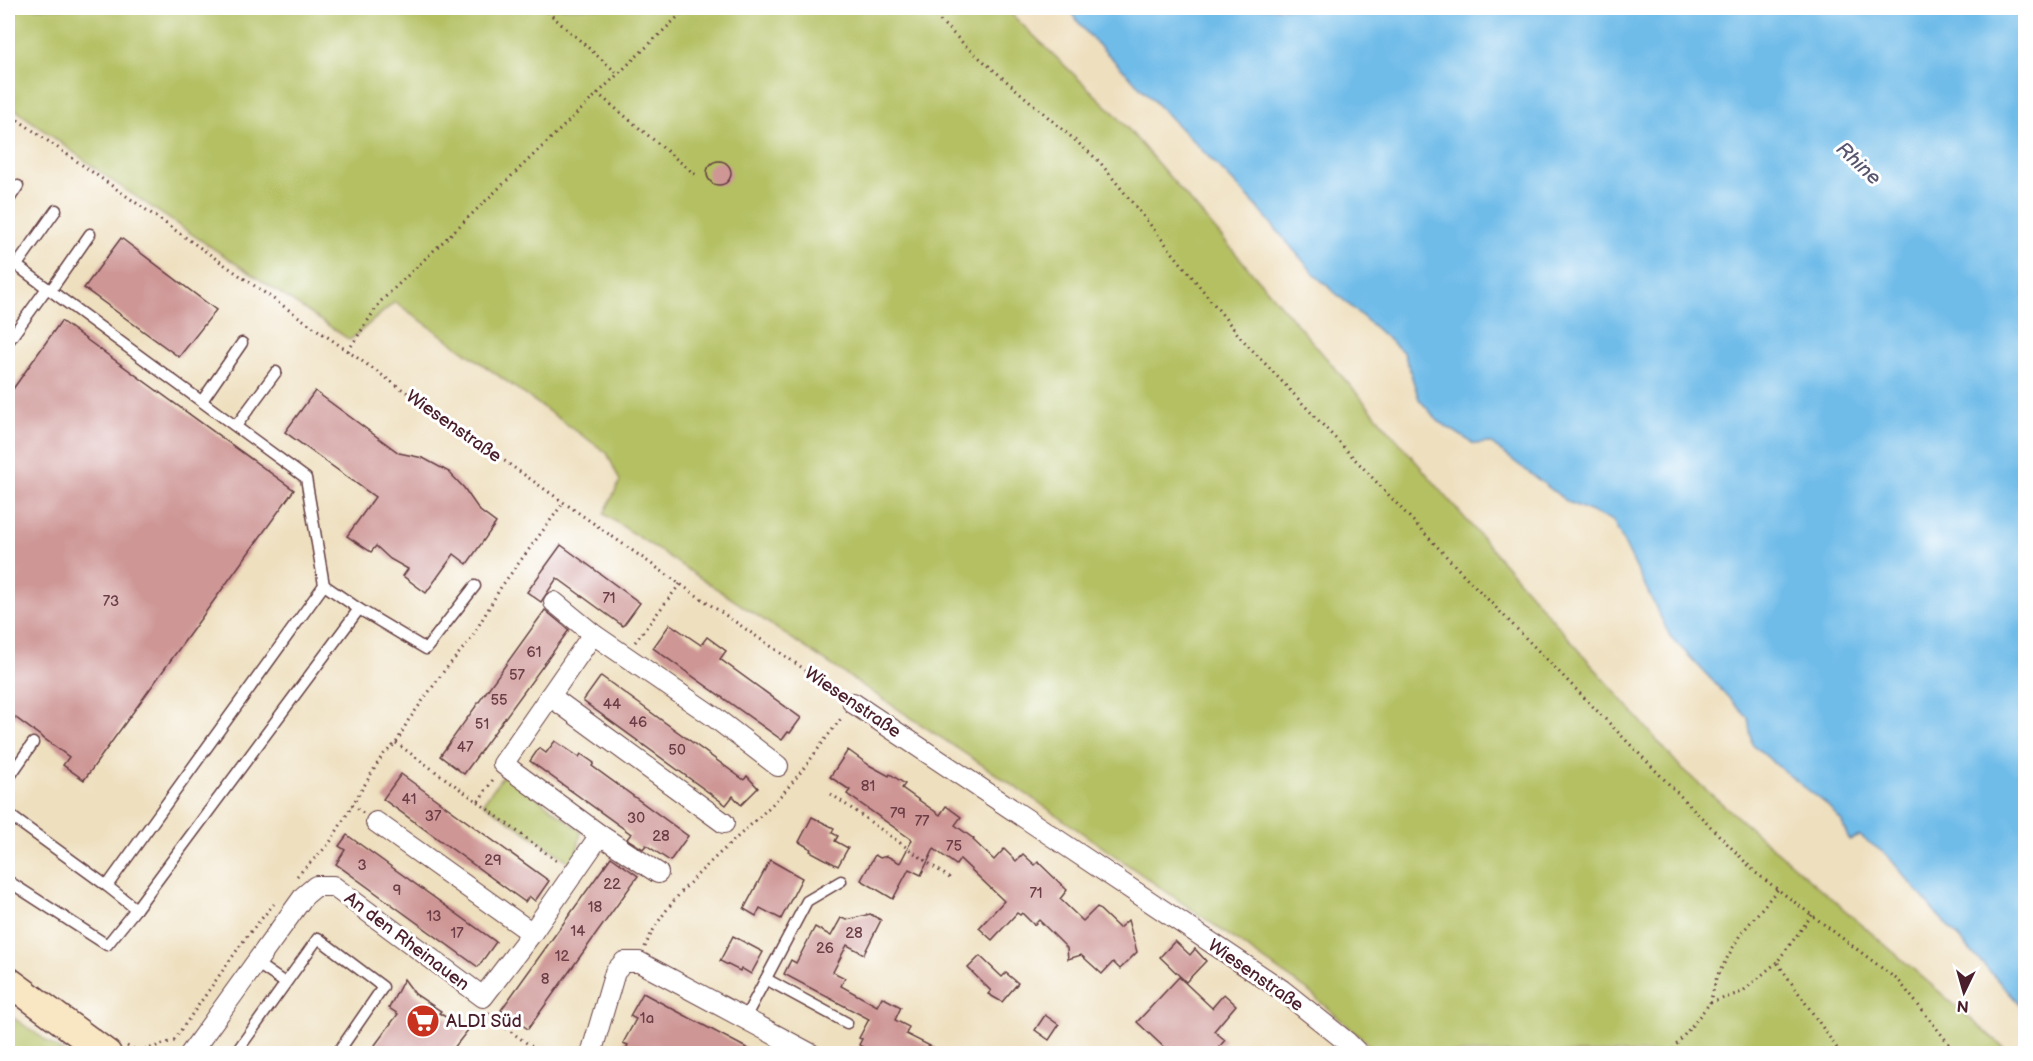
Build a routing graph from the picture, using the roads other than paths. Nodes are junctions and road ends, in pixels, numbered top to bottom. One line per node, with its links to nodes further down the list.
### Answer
1 (18, 186): 2 (lane)
2 (8, 201)
3 (56, 210): 5 (lane)
4 (90, 234): 6 (lane)
5 (12, 262): 6 (lane)
6 (49, 289): 7 (lane); 10 (lane)
7 (8, 342)
8 (242, 343): 10 (lane)
9 (276, 372): 11 (lane)
10 (202, 401): 11 (lane)
11 (236, 426): 12 (lane)
12 (324, 585): 15 (lane); 29 (lane)
13 (475, 586): 15 (lane)
14 (554, 602): 16 (street)
15 (359, 609): 30 (lane)
16 (593, 634): 17 (street); 20 (street)
17 (550, 696): 24 (street); 25 (street)
18 (853, 702): 44 (street, Wiesenstraße)
19 (33, 743): 21 (lane)
20 (778, 766)
21 (8, 779)
22 (8, 814): 29 (lane)
23 (376, 822): 31 (street)
24 (724, 823)
25 (600, 835): 26 (street); 31 (street, An den Rheinauen)
26 (658, 873)
27 (8, 881): 30 (lane)
28 (841, 881): 33 (lane)
29 (107, 886): 30 (lane)
30 (136, 909)
31 (531, 933): 32 (street, An den Rheinauen)
32 (256, 963): 35 (lane); 39 (street, An den Rheinauen)
33 (766, 979): 36 (lane); 37 (lane)
34 (8, 981): 38 (street)
35 (285, 984): 40 (lane); 41 (lane)
36 (745, 1018): 42 (street); 43 (street)
37 (847, 1023)
38 (119, 1051)
39 (190, 1053)
40 (235, 1053)
41 (337, 1053)
42 (591, 1053)
43 (811, 1053)
44 (1359, 1053)

